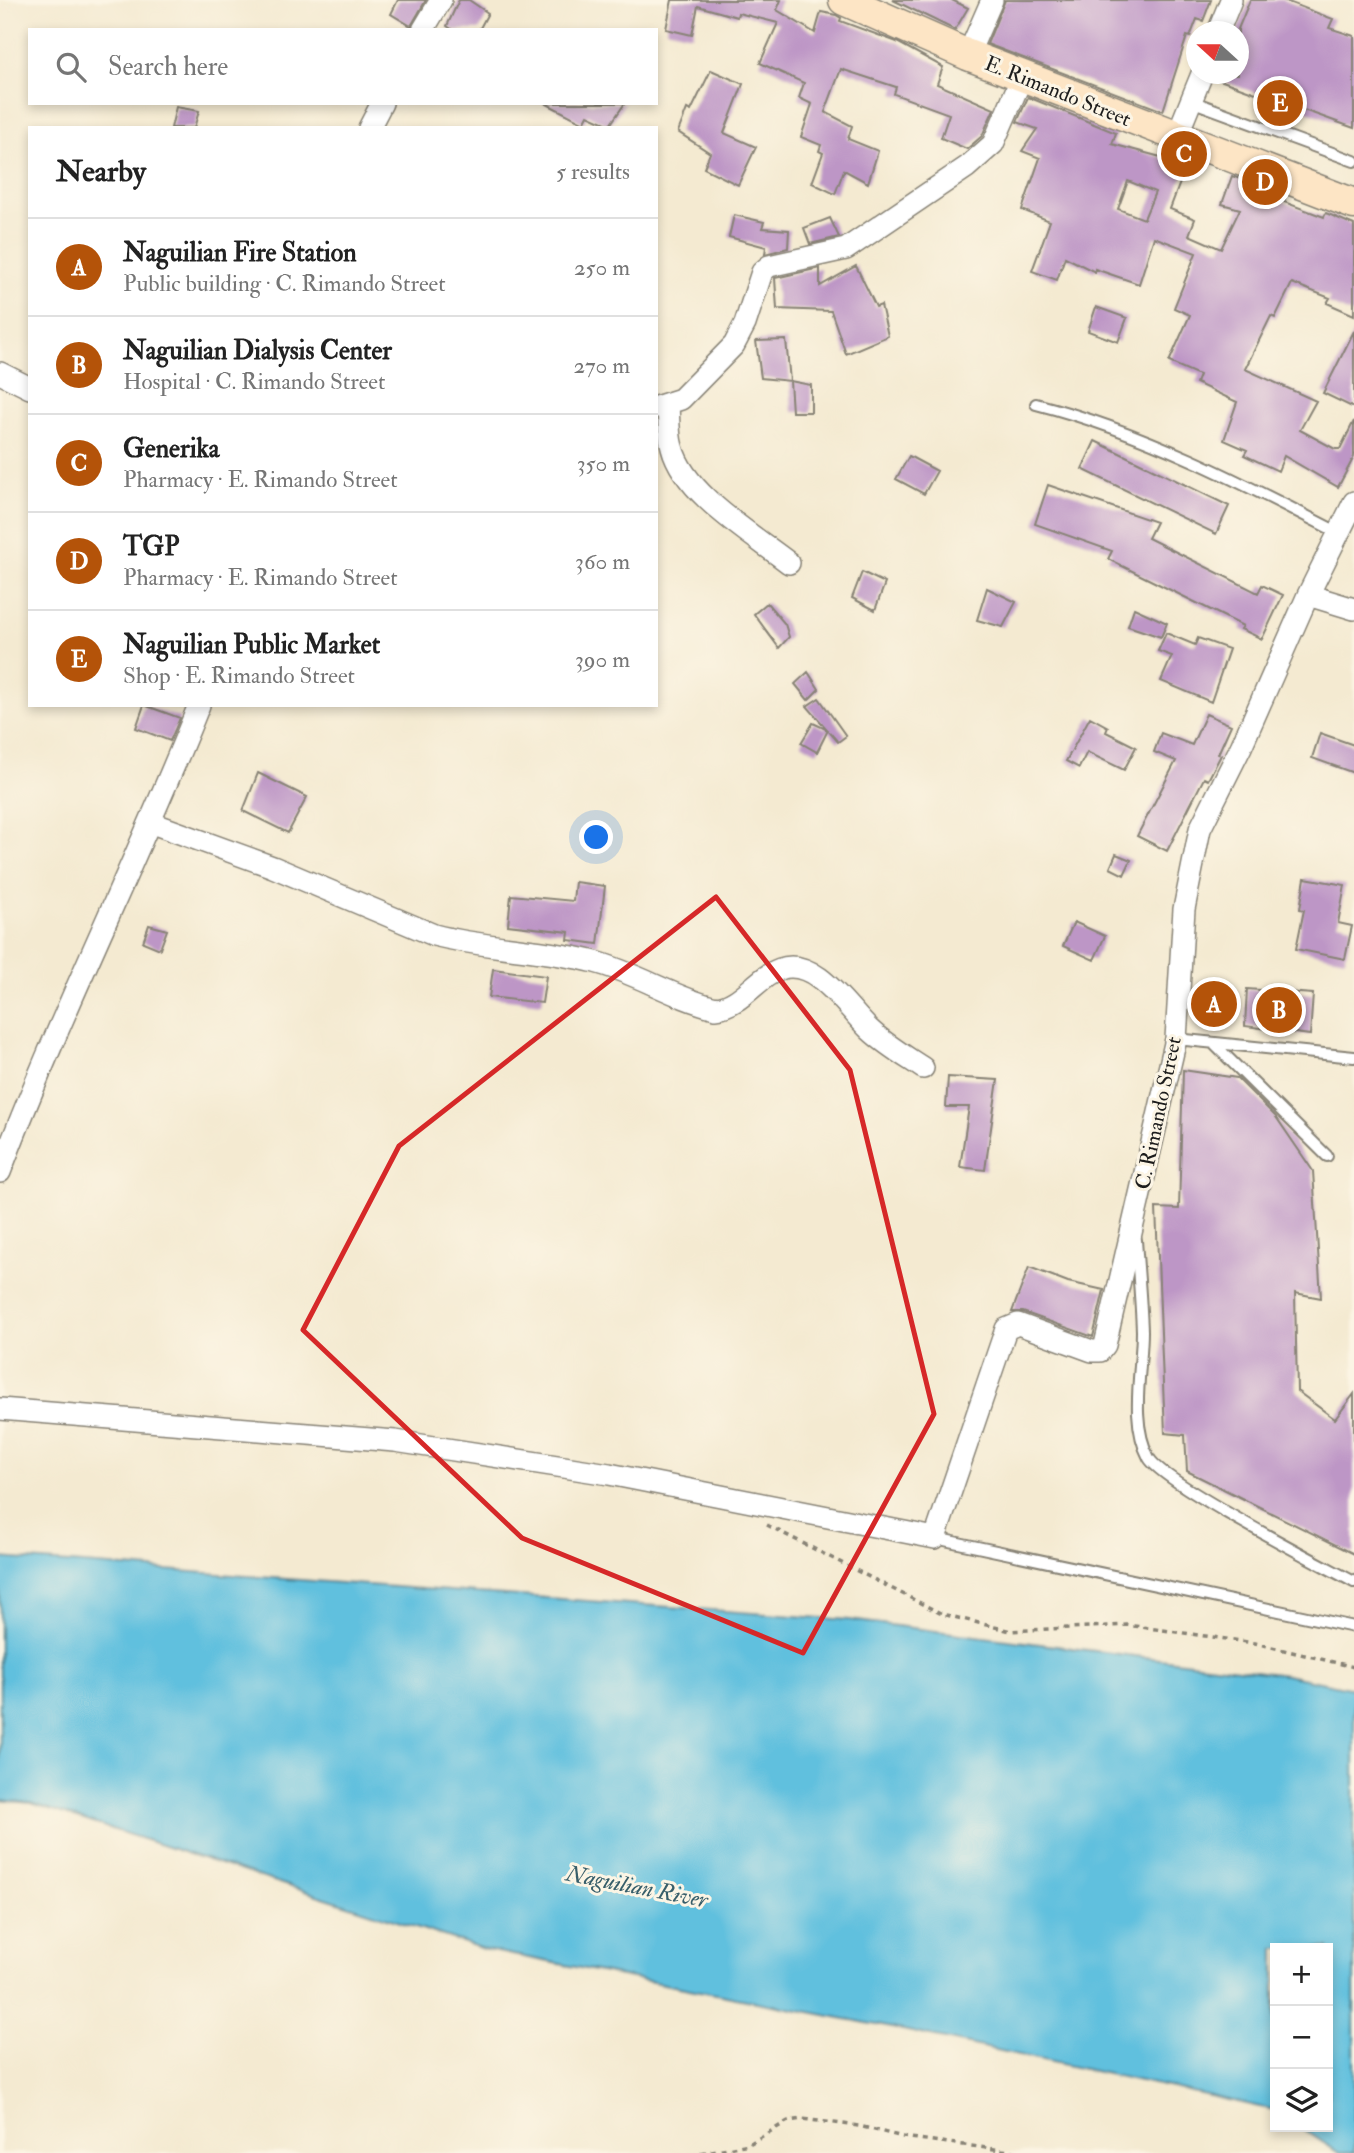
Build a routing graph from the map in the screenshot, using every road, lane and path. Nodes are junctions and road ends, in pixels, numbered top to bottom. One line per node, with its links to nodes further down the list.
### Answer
1 (441, 0): 6 (street)
2 (844, 0): 7 (street, E. Rimando Street)
3 (992, 0): 7 (street)
4 (1231, 0): 5 (street)
5 (1222, 21)
6 (424, 28)
7 (968, 55): 8 (street, E. Rimando Street)
8 (1022, 77): 13 (street, E. Rimando Street); 19 (street)
9 (1198, 84): 10 (street)
10 (1191, 101): 13 (street); 14 (lane)
11 (381, 105): 12 (street)
12 (370, 126)
13 (1176, 138): 15 (street, E. Rimando Street)
14 (1354, 161)
15 (1354, 204)
16 (0, 373): 17 (street)
17 (28, 387)
18 (1036, 404): 21 (lane)
19 (662, 405): 22 (street)
20 (1354, 502): 21 (street, C. Rimando Street)
21 (1339, 533): 23 (street, C. Rimando Street)
22 (789, 563)
23 (1308, 594): 24 (street); 27 (street, C. Rimando Street)
24 (1354, 609)
25 (198, 707): 26 (street)
26 (152, 823): 30 (street); 32 (street)
27 (1176, 1039): 28 (lane); 33 (street, C. Rimando Street)
28 (1215, 1045): 29 (lane); 31 (lane)
29 (1354, 1057)
30 (923, 1068)
31 (1327, 1156)
32 (0, 1172)
33 (1135, 1216): 36 (street, C. Rimando Street); 37 (lane)
34 (0, 1409): 36 (street)
35 (766, 1525): 39 (path)
36 (935, 1538): 38 (lane)
37 (1354, 1582)
38 (1354, 1627)
39 (1354, 1667)
40 (701, 2153): 41 (path)
41 (1025, 2153)

